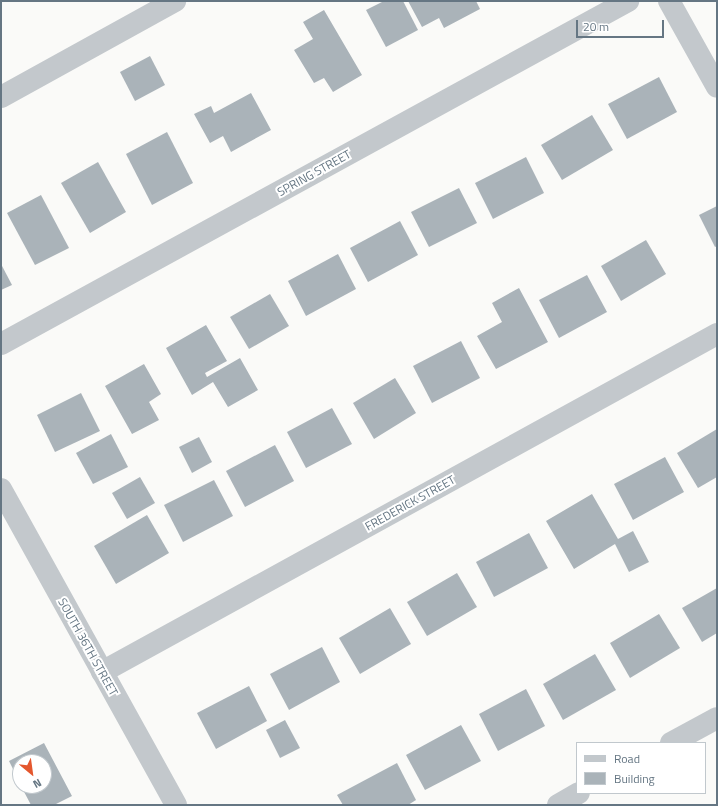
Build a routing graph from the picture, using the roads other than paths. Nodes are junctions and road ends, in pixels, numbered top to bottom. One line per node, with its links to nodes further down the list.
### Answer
1 (174, 1): 5 (street)
2 (628, 1): 7 (street, SPRING STREET)
3 (669, 1): 4 (street)
4 (717, 87)
5 (1, 97)
6 (717, 334): 9 (street, FREDERICK STREET)
7 (1, 344)
8 (1, 489): 9 (street, SOUTH 36TH STREET)
9 (102, 672): 13 (street, SOUTH 36TH STREET)
10 (717, 718): 11 (street)
11 (673, 742)
12 (578, 794): 14 (street)
13 (176, 805)
14 (558, 805)

